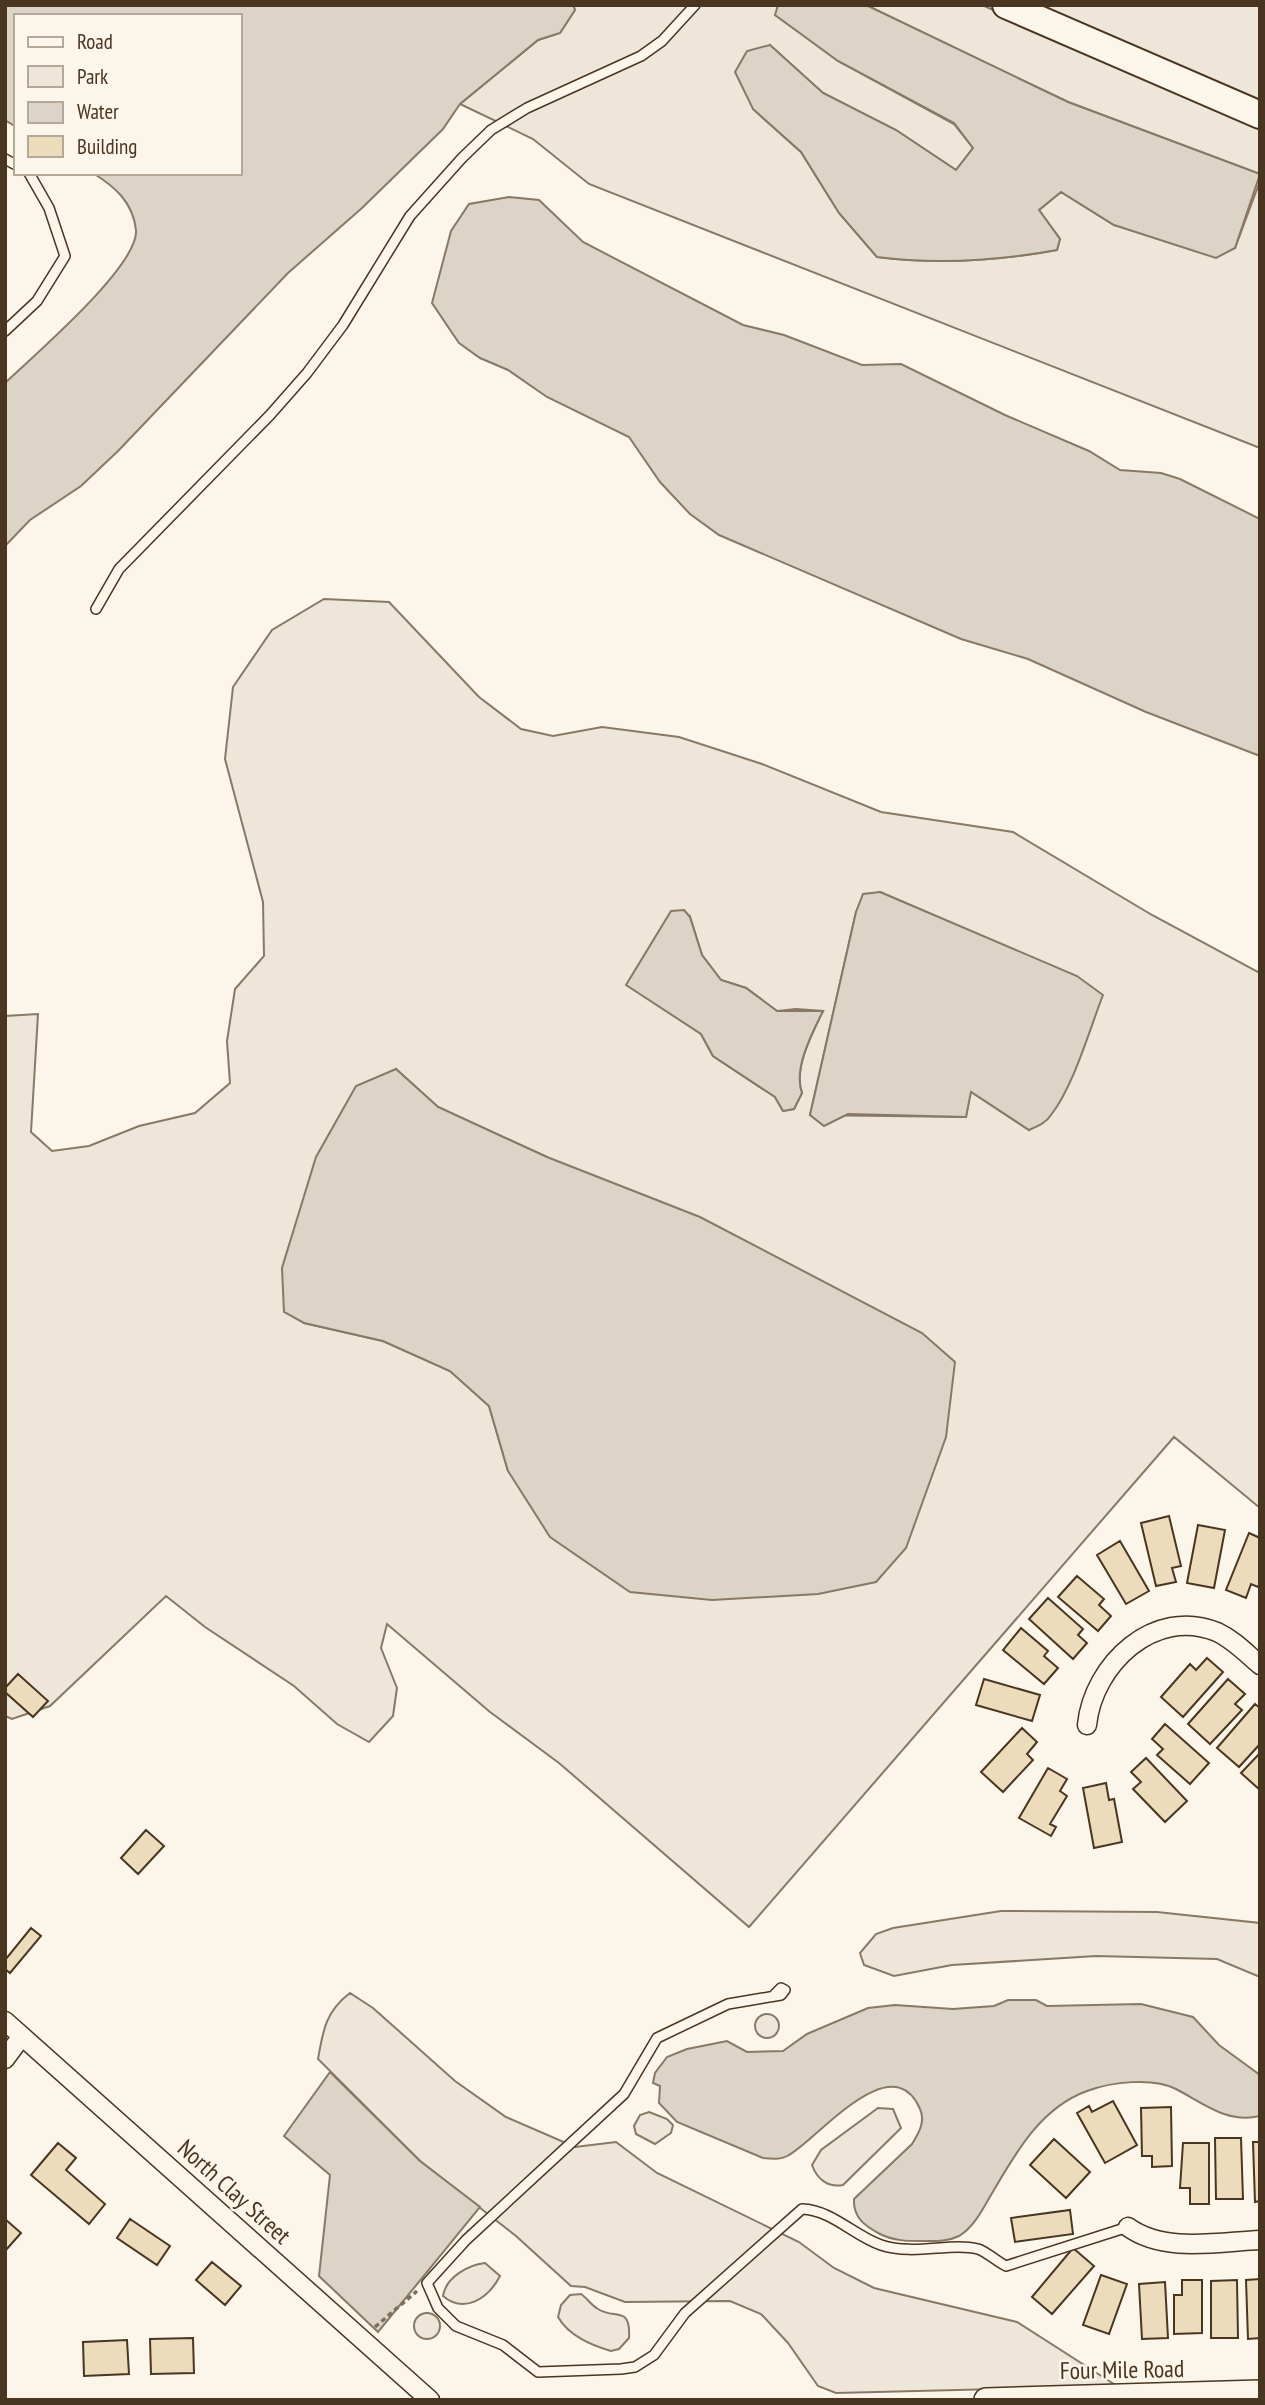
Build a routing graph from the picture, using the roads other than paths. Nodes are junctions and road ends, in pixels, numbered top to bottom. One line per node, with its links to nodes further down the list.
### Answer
1 (695, 5): 6 (lane)
2 (1006, 5): 3 (main road)
3 (1260, 115)
4 (30, 175): 5 (lane)
5 (5, 331)
6 (96, 609)
7 (1260, 1665): 8 (street)
8 (1087, 1725)
9 (775, 1994): 13 (lane)
10 (5, 2021): 11 (street, North Clay Street)
11 (22, 2036): 12 (street); 16 (street, North Clay Street)
12 (5, 2059)
13 (1128, 2227): 14 (street)
14 (1260, 2241)
15 (1260, 2392): 17 (main road, Four Mile Road)
16 (430, 2400)
17 (986, 2400)

